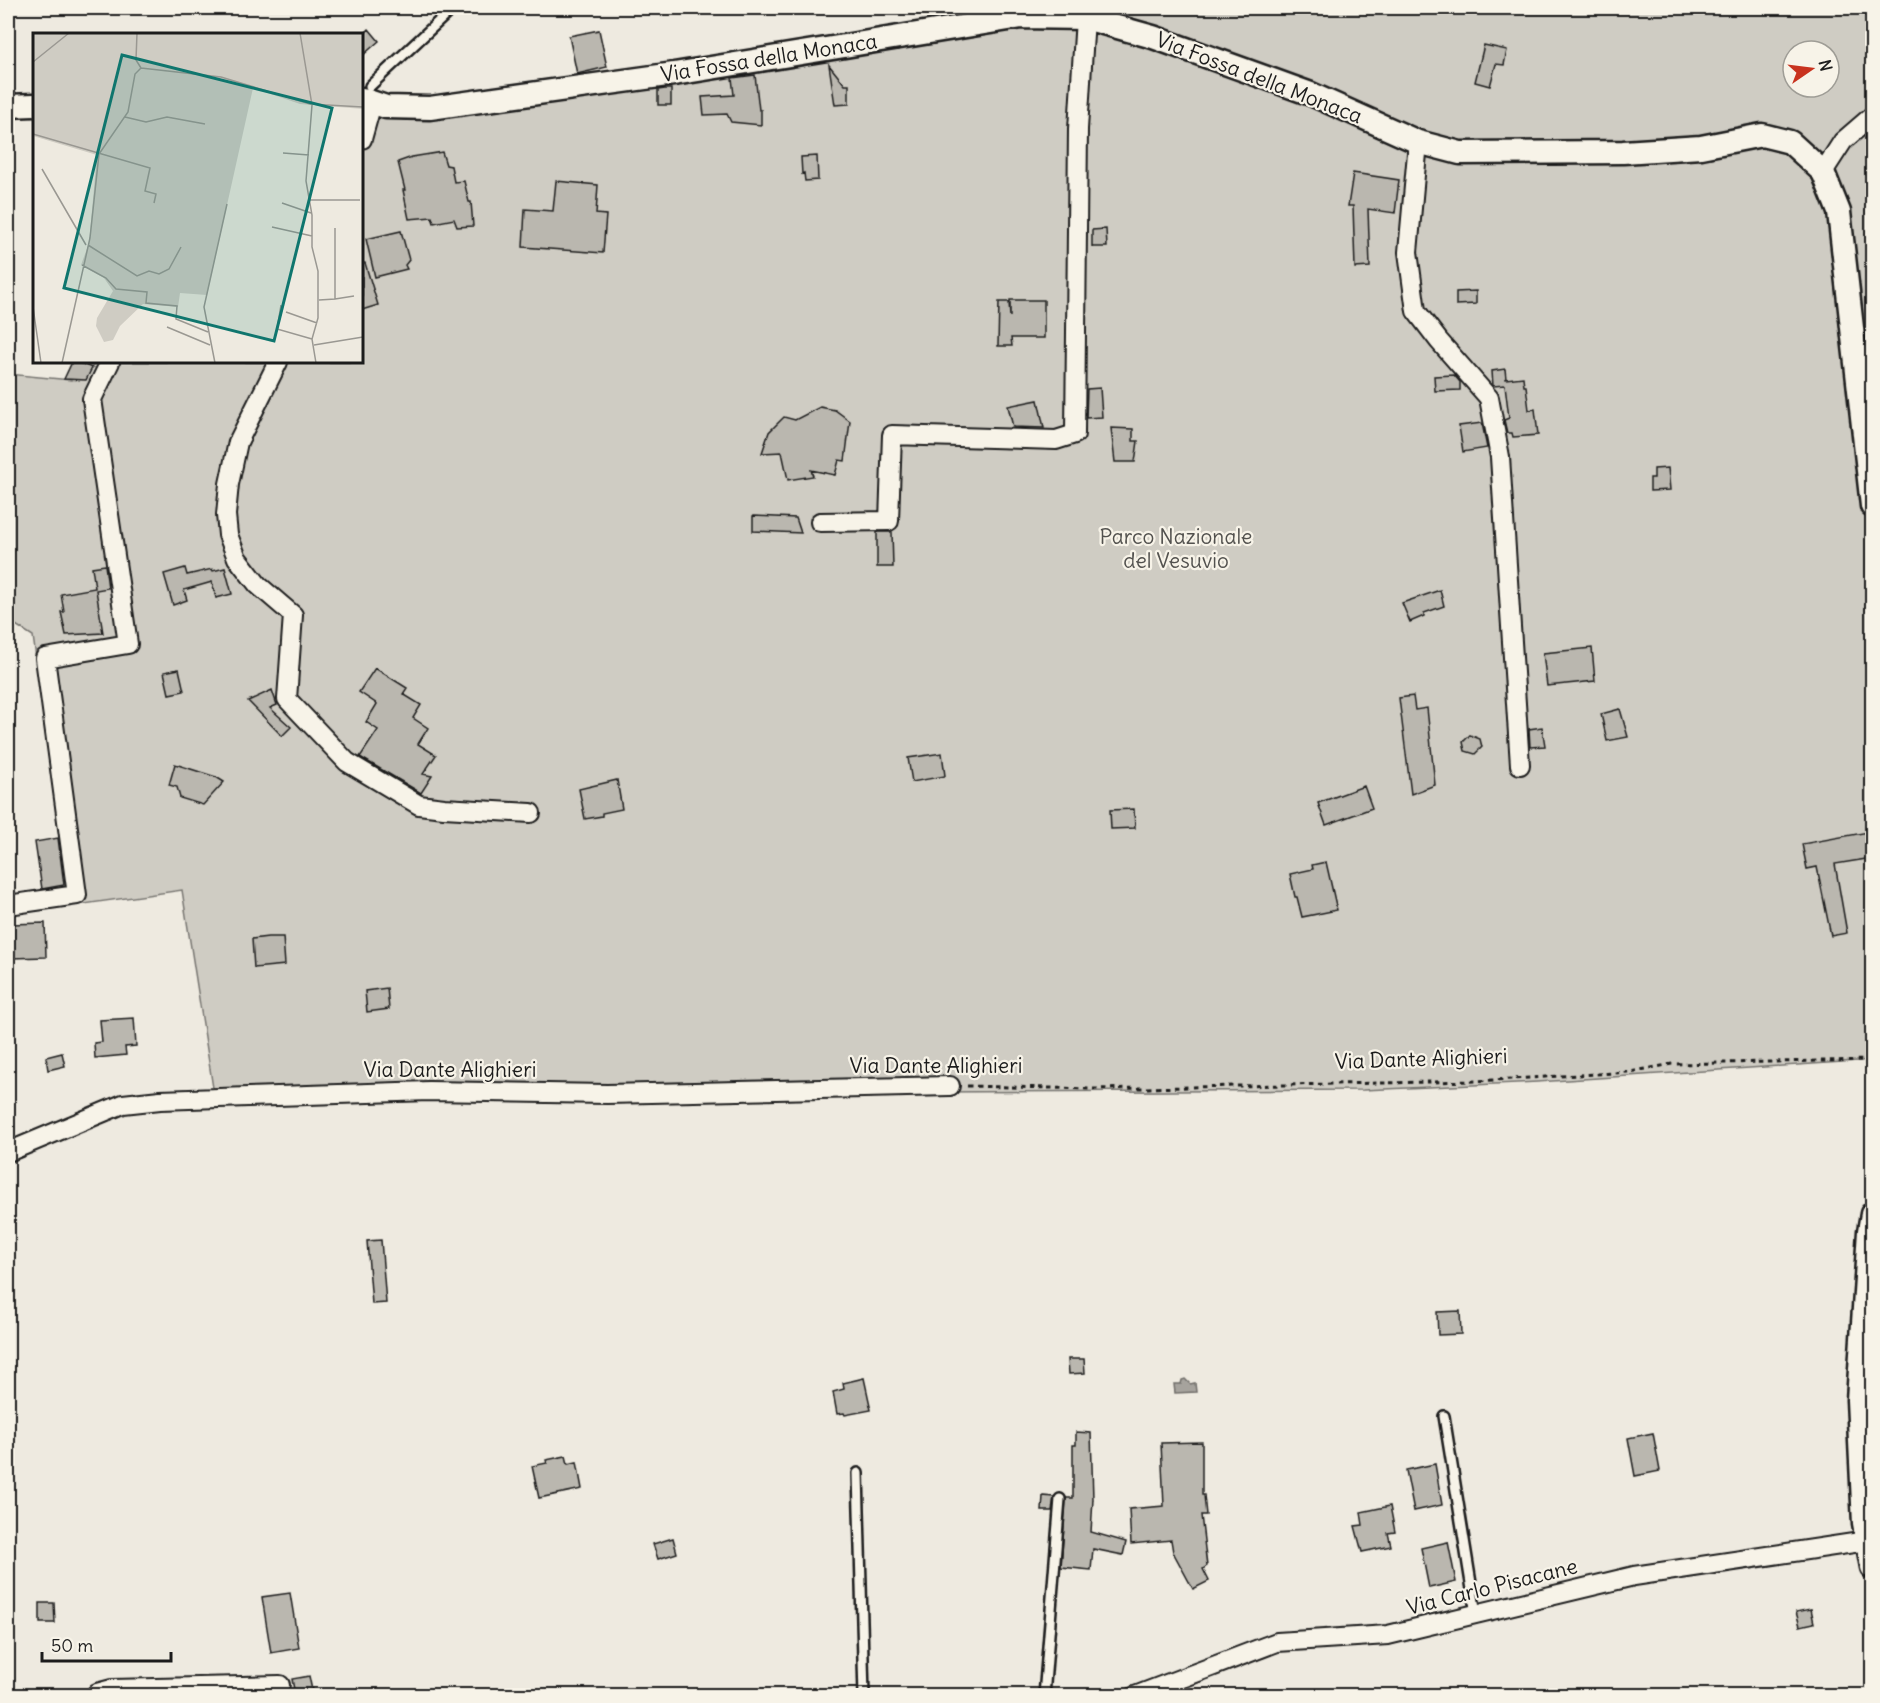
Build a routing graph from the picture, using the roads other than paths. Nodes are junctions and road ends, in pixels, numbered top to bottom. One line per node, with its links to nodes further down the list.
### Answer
1 (453, 8): 3 (lane)
2 (1086, 13): 3 (street, Via Fossa della Monaca); 8 (street, Via Fossa della Monaca); 13 (street)
3 (366, 94): 7 (street)
4 (33, 105): 5 (street)
5 (8, 106)
6 (1872, 116): 9 (street)
7 (363, 128)
8 (1418, 142): 9 (street, Via Fossa della Monaca); 14 (street)
9 (1823, 172): 12 (street)
10 (110, 363): 16 (street)
11 (278, 363): 15 (street)
12 (1872, 506)
13 (820, 522)
14 (1520, 765)
15 (531, 813)
16 (8, 904)
17 (950, 1086): 18 (street, Via Dante Alighieri)
18 (8, 1152)
19 (1872, 1214): 23 (street)
20 (1444, 1416): 25 (lane)
21 (858, 1473): 28 (lane)
22 (1060, 1499): 29 (lane)
23 (1870, 1540): 24 (street); 25 (street, Via Carlo Pisacane)
24 (1872, 1567)
25 (1476, 1614): 30 (street, Via Carlo Pisacane)
26 (280, 1685): 27 (street)
27 (95, 1695)
28 (864, 1695)
29 (1044, 1695)
30 (1135, 1695)

